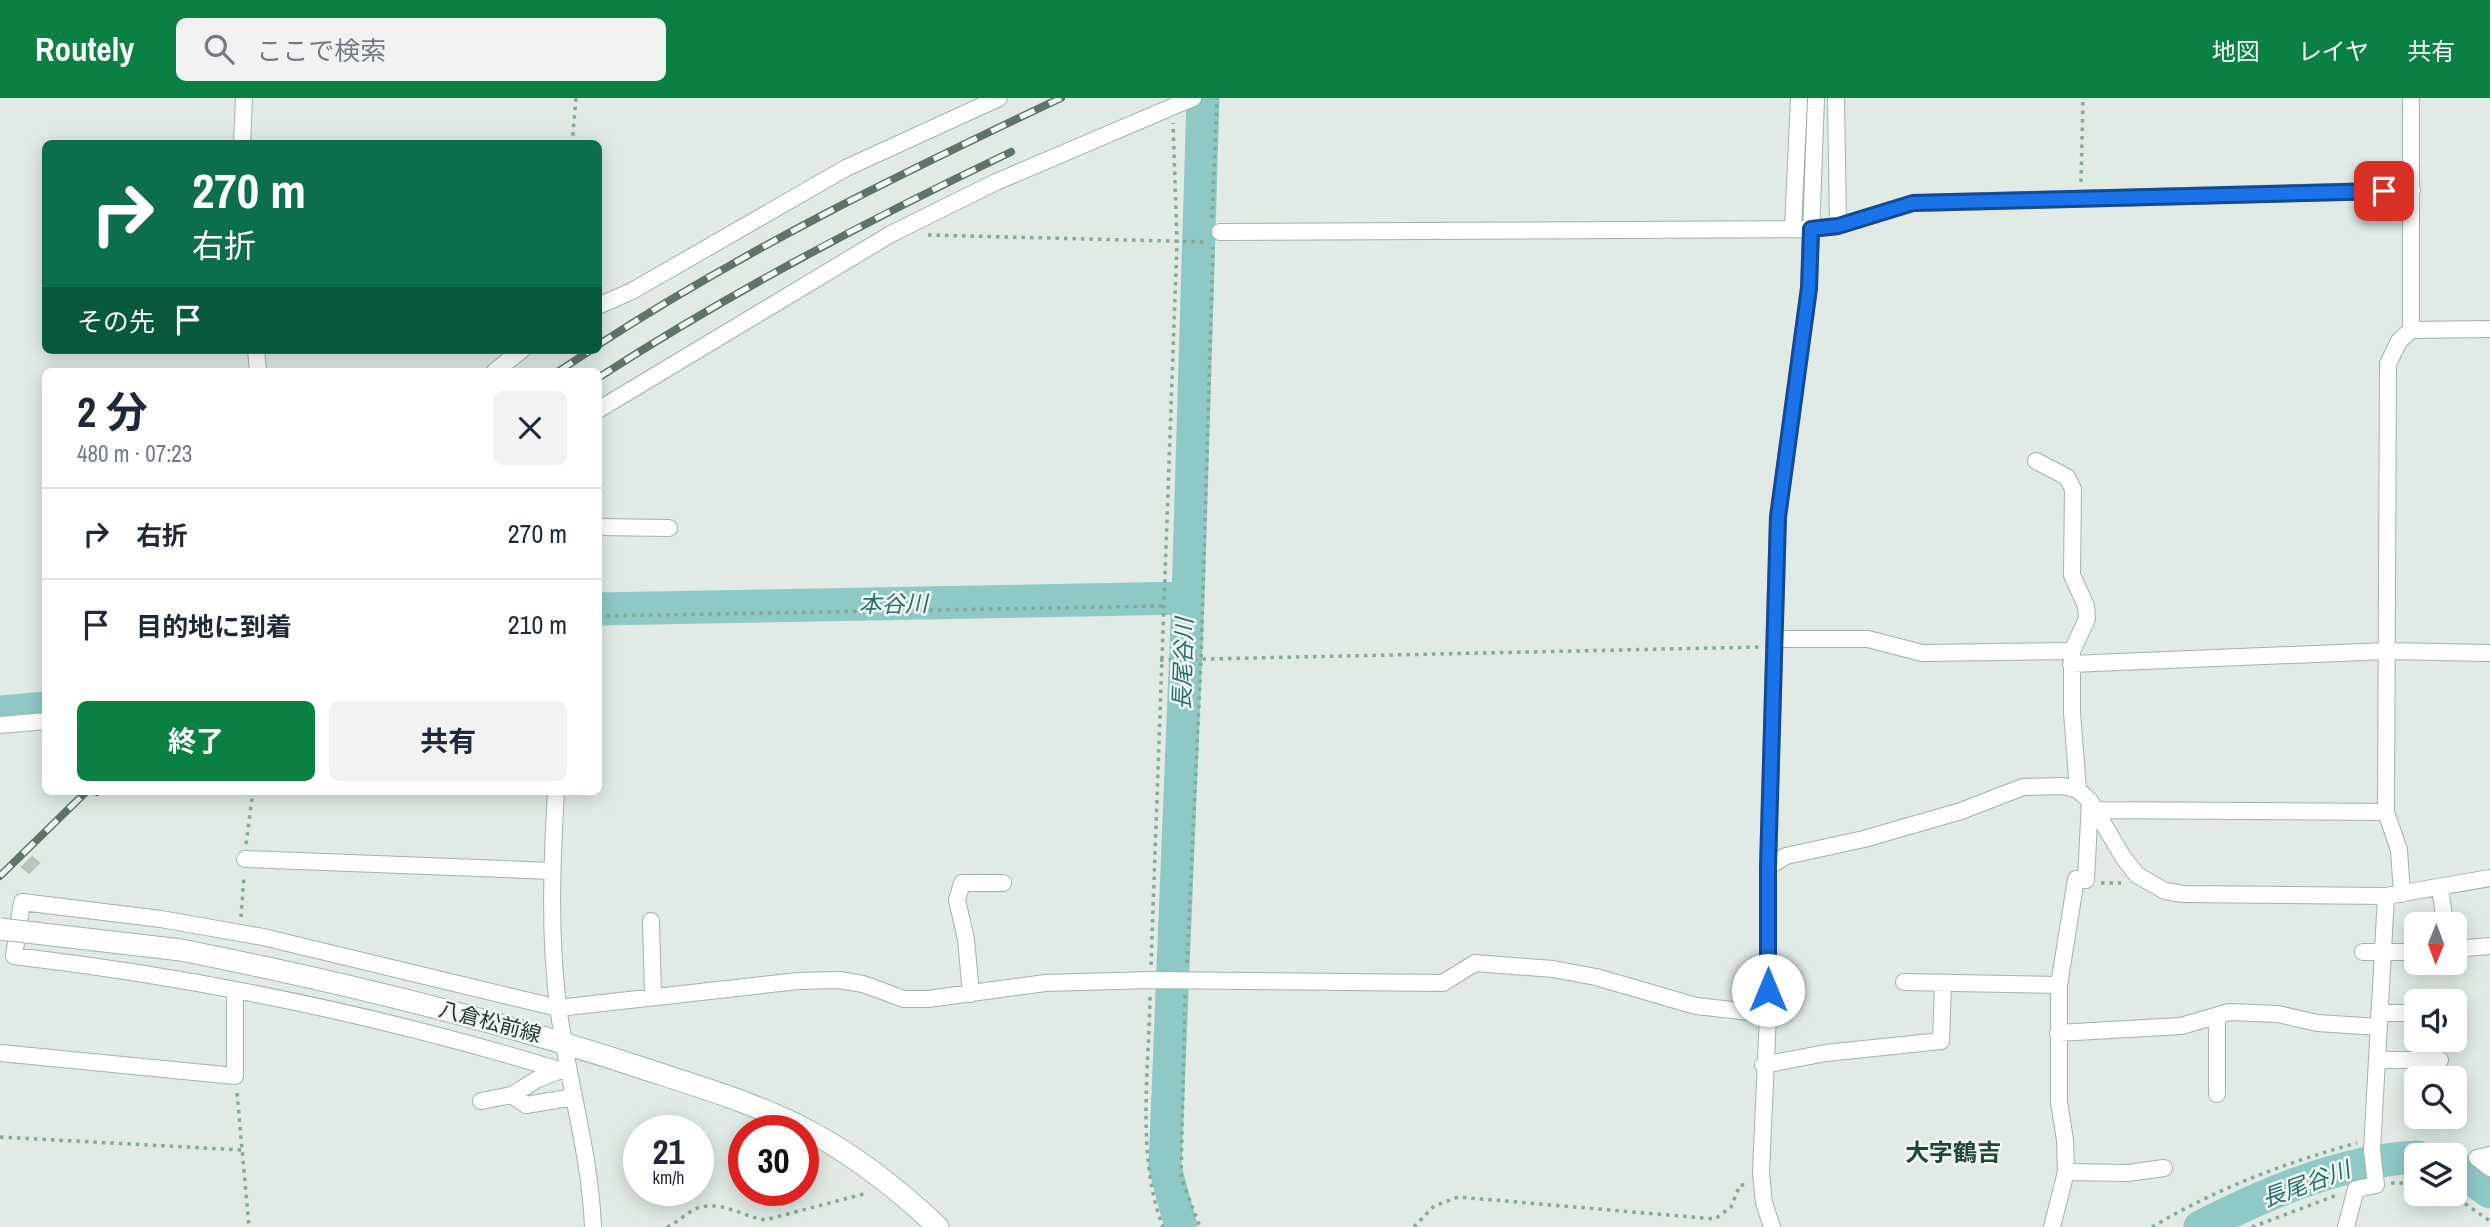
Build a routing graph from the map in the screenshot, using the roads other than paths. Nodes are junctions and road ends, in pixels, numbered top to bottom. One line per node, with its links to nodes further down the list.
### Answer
1 (244, 98): 8 (street)
2 (999, 98): 14 (street)
3 (1193, 98): 19 (street)
4 (1799, 98): 11 (street)
5 (1816, 98): 12 (street)
6 (1836, 98): 10 (street)
7 (2411, 98): 9 (street)
8 (242, 140)
9 (2412, 190): 10 (street); 16 (street)
10 (1838, 226): 12 (street)
11 (1793, 229): 12 (street); 13 (street)
12 (1811, 229): 23 (street)
13 (1214, 234)
14 (602, 304)
15 (2490, 329): 16 (street)
16 (2411, 330): 24 (street)
17 (517, 354): 18 (street)
18 (499, 368)
19 (602, 408)
20 (2036, 461): 26 (street)
21 (602, 527): 22 (street)
22 (669, 528)
23 (1775, 643): 26 (street); 33 (street)
24 (2387, 651): 25 (street); 26 (street); 31 (street)
25 (2490, 653)
26 (2072, 657): 30 (street)
27 (42, 721): 28 (street)
28 (0, 725)
29 (556, 795): 34 (street)
30 (2088, 800): 31 (street); 33 (street); 38 (street); 50 (street)
31 (2386, 812): 38 (street)
32 (245, 859): 34 (street)
33 (1768, 867): 55 (street)
34 (552, 871): 54 (street)
35 (2490, 878): 37 (street)
36 (1003, 883): 52 (street)
37 (2440, 887): 38 (street); 39 (street)
38 (2394, 895): 46 (street)
39 (2443, 912)
40 (651, 921): 53 (street)
41 (0, 929): 60 (main road, 八倉松前線, bridge)
42 (2490, 946): 43 (street)
43 (2468, 947)
44 (2363, 952): 46 (street)
45 (2404, 952): 46 (street)
46 (2383, 953): 58 (street)
47 (7, 956): 51 (street); 54 (street)
48 (1904, 982): 49 (street)
49 (1943, 984): 50 (street); 64 (street)
50 (2059, 985): 59 (street)
51 (235, 990): 61 (street); 65 (street)
52 (971, 994): 53 (street); 55 (street)
53 (653, 996): 54 (street)
54 (558, 1008): 60 (street)
55 (1768, 1014): 64 (street)
56 (2404, 1015): 58 (street)
57 (2217, 1016): 58 (street); 59 (street); 66 (street)
58 (2379, 1020): 62 (street)
59 (2058, 1033): 73 (street)
60 (564, 1042): 65 (street); 75 (main road, 八倉松前線)
61 (0, 1053)
62 (2377, 1060): 63 (street); 78 (street)
63 (2441, 1060)
64 (1763, 1065): 76 (street)
65 (565, 1071): 67 (street); 68 (street)
66 (2217, 1094)
67 (512, 1095): 68 (street); 69 (street)
68 (574, 1097): 74 (street)
69 (481, 1101)
70 (2490, 1155): 72 (street)
71 (2164, 1168): 73 (street)
72 (2490, 1168)
73 (2066, 1172): 77 (street)
74 (593, 1227)
75 (938, 1227)
76 (1772, 1227)
77 (2052, 1227)
78 (2346, 1227)

